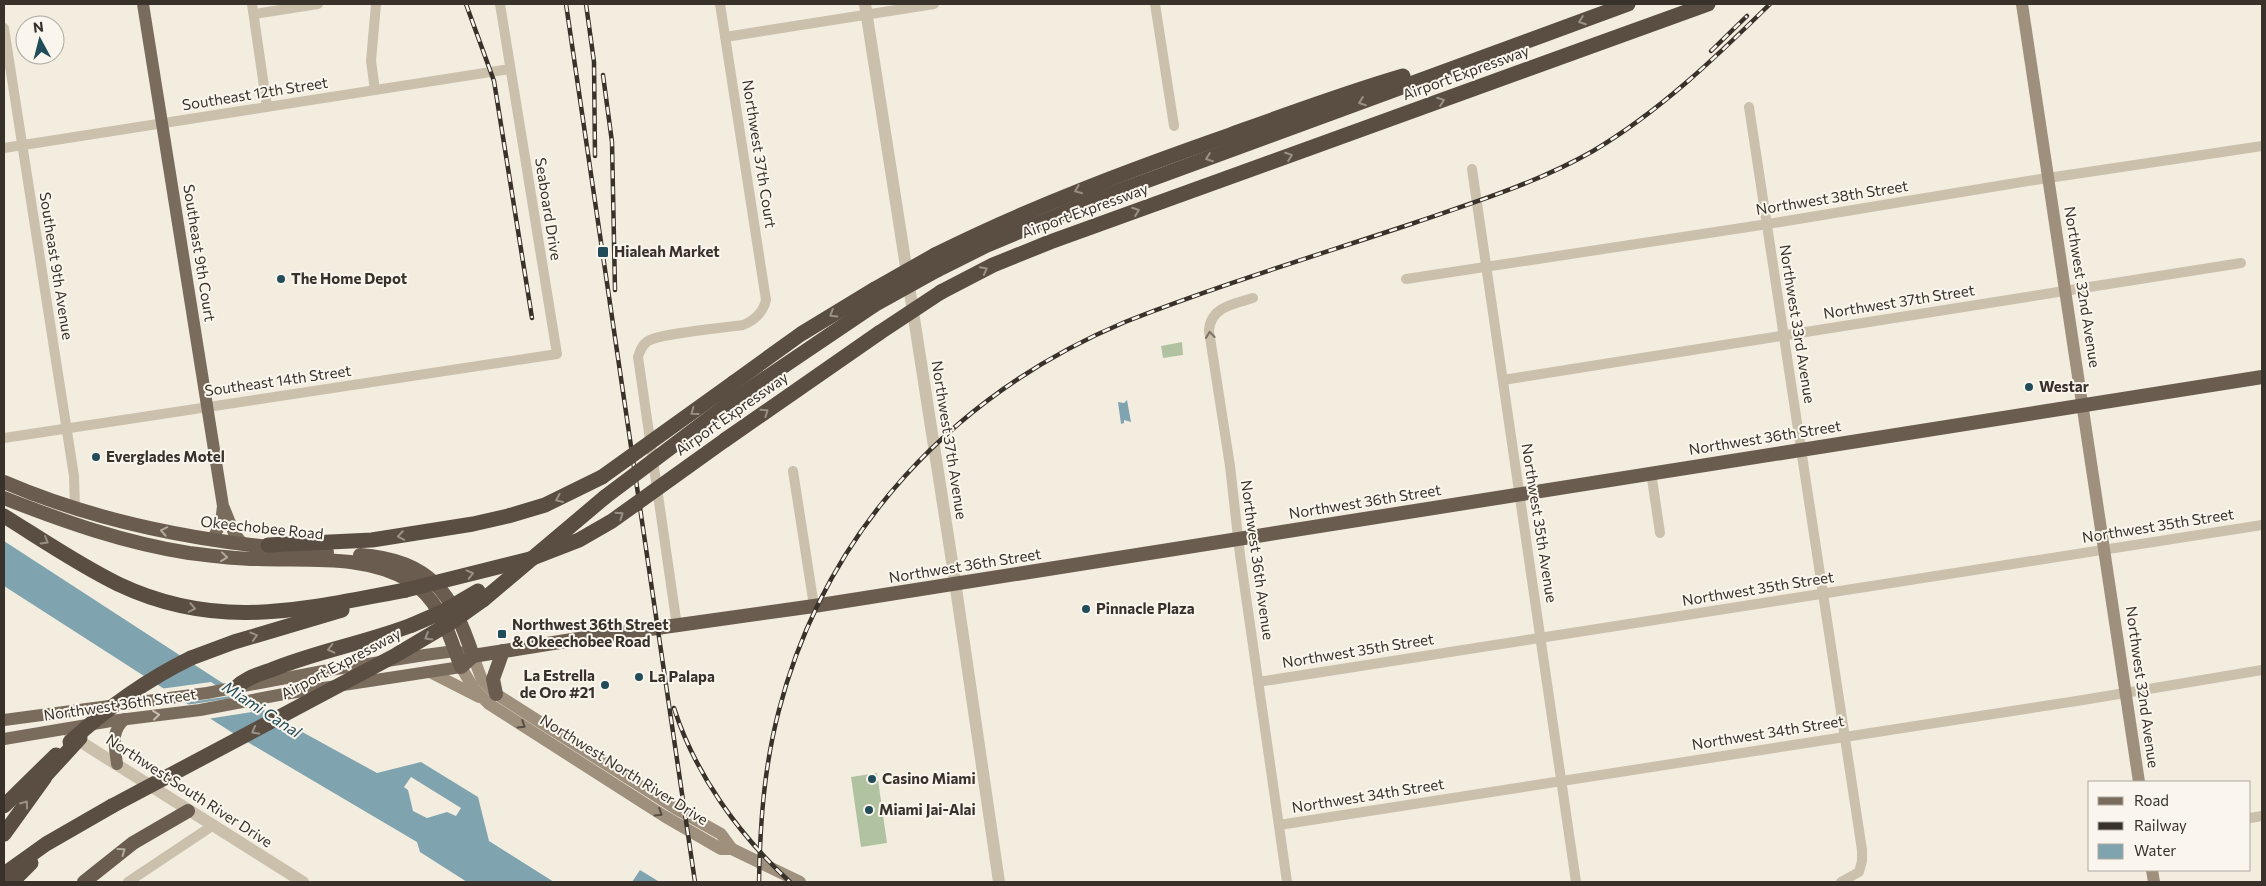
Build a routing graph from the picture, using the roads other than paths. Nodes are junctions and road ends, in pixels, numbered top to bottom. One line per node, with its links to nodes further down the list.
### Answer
1 (143, 4): 20 (main road, Southeast 9th Court)
2 (318, 4): 11 (street)
3 (376, 4): 17 (street)
4 (500, 4): 16 (street, Seaboard Drive)
5 (720, 4): 14 (street, Northwest 37th Court)
6 (934, 4): 12 (street)
7 (1155, 4): 21 (street)
8 (1628, 4): 15 (highway, Airport Expressway, one-way to 15)
9 (1708, 4): 63 (highway, Airport Expressway, one-way to 9, bridge)
10 (2022, 4): 26 (main road, Northwest 32nd Avenue)
11 (253, 9): 19 (street)
12 (866, 9): 14 (street); 59 (street, Northwest 37th Avenue)
13 (4, 28): 22 (street, Southeast 9th Avenue)
14 (726, 37): 64 (street, Northwest 37th Court)
15 (1522, 43): 37 (highway, Airport Expressway, one-way to 37, bridge); 37 (highway, one-way to 37, bridge)
16 (510, 70): 17 (street, Southeast 12th Street); 34 (street, Seaboard Drive)
17 (375, 90): 19 (street, Southeast 12th Street)
18 (1748, 106): 27 (street, Northwest 33rd Avenue)
19 (267, 107): 20 (street, Southeast 12th Street)
20 (161, 124): 22 (street, Southeast 12th Street); 38 (main road, Southeast 9th Court)
21 (1174, 126)
22 (22, 146): 24 (street, Southeast 12th Street); 40 (street, Southeast 9th Avenue)
23 (2262, 146): 26 (street, Northwest 38th Street)
24 (4, 148)
25 (1472, 169): 29 (street, Northwest 35th Avenue)
26 (2048, 178): 27 (street, Northwest 38th Street); 31 (main road, Northwest 32nd Avenue)
27 (1768, 224): 29 (street, Northwest 38th Street); 33 (street, Northwest 33rd Avenue)
28 (2242, 263): 31 (street, Northwest 37th Street)
29 (1486, 267): 30 (street, Northwest 38th Street); 36 (street, Northwest 35th Avenue)
30 (1406, 279)
31 (2066, 290): 33 (street, Northwest 37th Street); 39 (main road, Northwest 32nd Avenue)
32 (1253, 298): 53 (street, Northwest 36th Avenue, one-way to 32)
33 (1783, 336): 36 (street, Northwest 37th Street); 42 (street, Northwest 33rd Avenue)
34 (557, 354): 38 (street, Southeast 14th Street)
35 (2262, 377): 39 (highway, Northwest 36th Street)
36 (1503, 380): 46 (street, Northwest 35th Avenue)
37 (734, 391): 56 (highway, one-way to 56, bridge); 61 (highway, Airport Expressway, bridge)
38 (207, 406): 40 (street, Southeast 14th Street); 48 (main road, Southeast 9th Court)
39 (2084, 406): 42 (highway, Northwest 36th Street); 58 (main road, Northwest 32nd Avenue)
40 (66, 428): 41 (street, Southeast 14th Street); 49 (street, Southeast 9th Avenue)
41 (4, 438)
42 (1801, 448): 44 (highway, Northwest 36th Street); 60 (street, Northwest 33rd Avenue)
43 (794, 471): 62 (street)
44 (1651, 472): 46 (highway, Northwest 36th Street); 52 (street)
45 (4, 482): 49 (highway, Okeechobee Road)
46 (1519, 493): 53 (highway, Northwest 36th Street); 65 (street, Northwest 35th Avenue)
47 (4, 498): 57 (highway, Okeechobee Road)
48 (223, 506): 54 (main road, Southeast 9th Court); 55 (main road, Southeast 9th Court)
49 (75, 509): 54 (highway, Okeechobee Road, one-way to 49)
50 (4, 516): 63 (highway, one-way to 63)
51 (2262, 525): 58 (street, Northwest 35th Street)
52 (1660, 533)
53 (1238, 538): 59 (highway, Northwest 36th Street); 72 (street, Northwest 36th Avenue)
54 (212, 540): 55 (highway, Okeechobee Road); 57 (highway)
55 (242, 543): 56 (highway, Okeechobee Road)
56 (268, 545): 68 (highway, Okeechobee Road)
57 (176, 550): 66 (highway, Okeechobee Road, one-way to 66)
58 (2105, 550): 60 (street, Northwest 35th Street); 73 (main road, Northwest 32nd Avenue)
59 (955, 583): 62 (highway, Northwest 36th Street); 99 (street, Northwest 37th Avenue)
60 (1823, 594): 65 (street, Northwest 35th Street); 81 (street, Northwest 33rd Avenue)
61 (480, 596): 74 (highway, one-way to 74, bridge); 94 (highway, Airport Expressway, one-way to 94, bridge)
62 (814, 606): 64 (highway, Northwest 36th Street)
63 (335, 608): 77 (highway, one-way to 63, bridge)
64 (677, 626): 67 (highway, Northwest 36th Street)
65 (1541, 638): 72 (street, Northwest 35th Street); 86 (street, Northwest 35th Avenue)
66 (455, 651): 68 (main road, Northwest 36th Street); 69 (highway, Okeechobee Road); 74 (main road, Northwest 36th Street)
67 (503, 651): 68 (highway, Northwest 36th Street); 75 (highway)
68 (472, 656): 69 (highway); 75 (main road, Northwest North River Drive)
69 (462, 667): 71 (main road, Northwest 36th Street); 76 (main road, Northwest North River Drive)
70 (2262, 670): 73 (street, Northwest 34th Street)
71 (430, 672): 74 (main road, Northwest 36th Street); 76 (main road)
72 (1258, 682): 91 (street, Northwest 36th Avenue)
73 (2126, 692): 81 (street, Northwest 34th Street); 87 (main road, Northwest 32nd Avenue)
74 (233, 694): 78 (main road, Northwest 36th Street); 79 (main road, Northwest 36th Street, one-way to 74)
75 (496, 694): 83 (main road, Northwest North River Drive)
76 (482, 698): 83 (main road, Northwest North River Drive, one-way to 83)
77 (99, 716): 85 (highway, bridge); 85 (highway, bridge)
78 (6, 719): 80 (main road)
79 (125, 719): 80 (main road, Northwest 36th Street); 84 (main road)
80 (56, 730): 82 (main road, Northwest 36th Street); 84 (street, Northwest South River Drive)
81 (1844, 736): 86 (street, Northwest 34th Street); 102 (street, Northwest 33rd Avenue)
82 (4, 739)
83 (569, 748): 98 (main road, Northwest North River Drive)
84 (117, 764): 90 (street, Northwest South River Drive)
85 (41, 770): 88 (highway); 89 (highway); 93 (highway, one-way to 85)
86 (1561, 780): 91 (street, Northwest 34th Street); 101 (street, Northwest 35th Avenue)
87 (2139, 781)
88 (4, 792)
89 (4, 806)
90 (188, 811): 92 (street, Northwest South River Drive); 95 (highway, one-way to 90)
91 (1279, 825): 100 (street, Northwest 36th Avenue)
92 (212, 826): 96 (street); 97 (street, Northwest South River Drive)
93 (4, 834)
94 (10, 876)
95 (84, 882)
96 (128, 882)
97 (303, 882)
98 (800, 882)
99 (999, 882)
100 (1288, 882)
101 (1576, 882)
102 (1840, 882)

